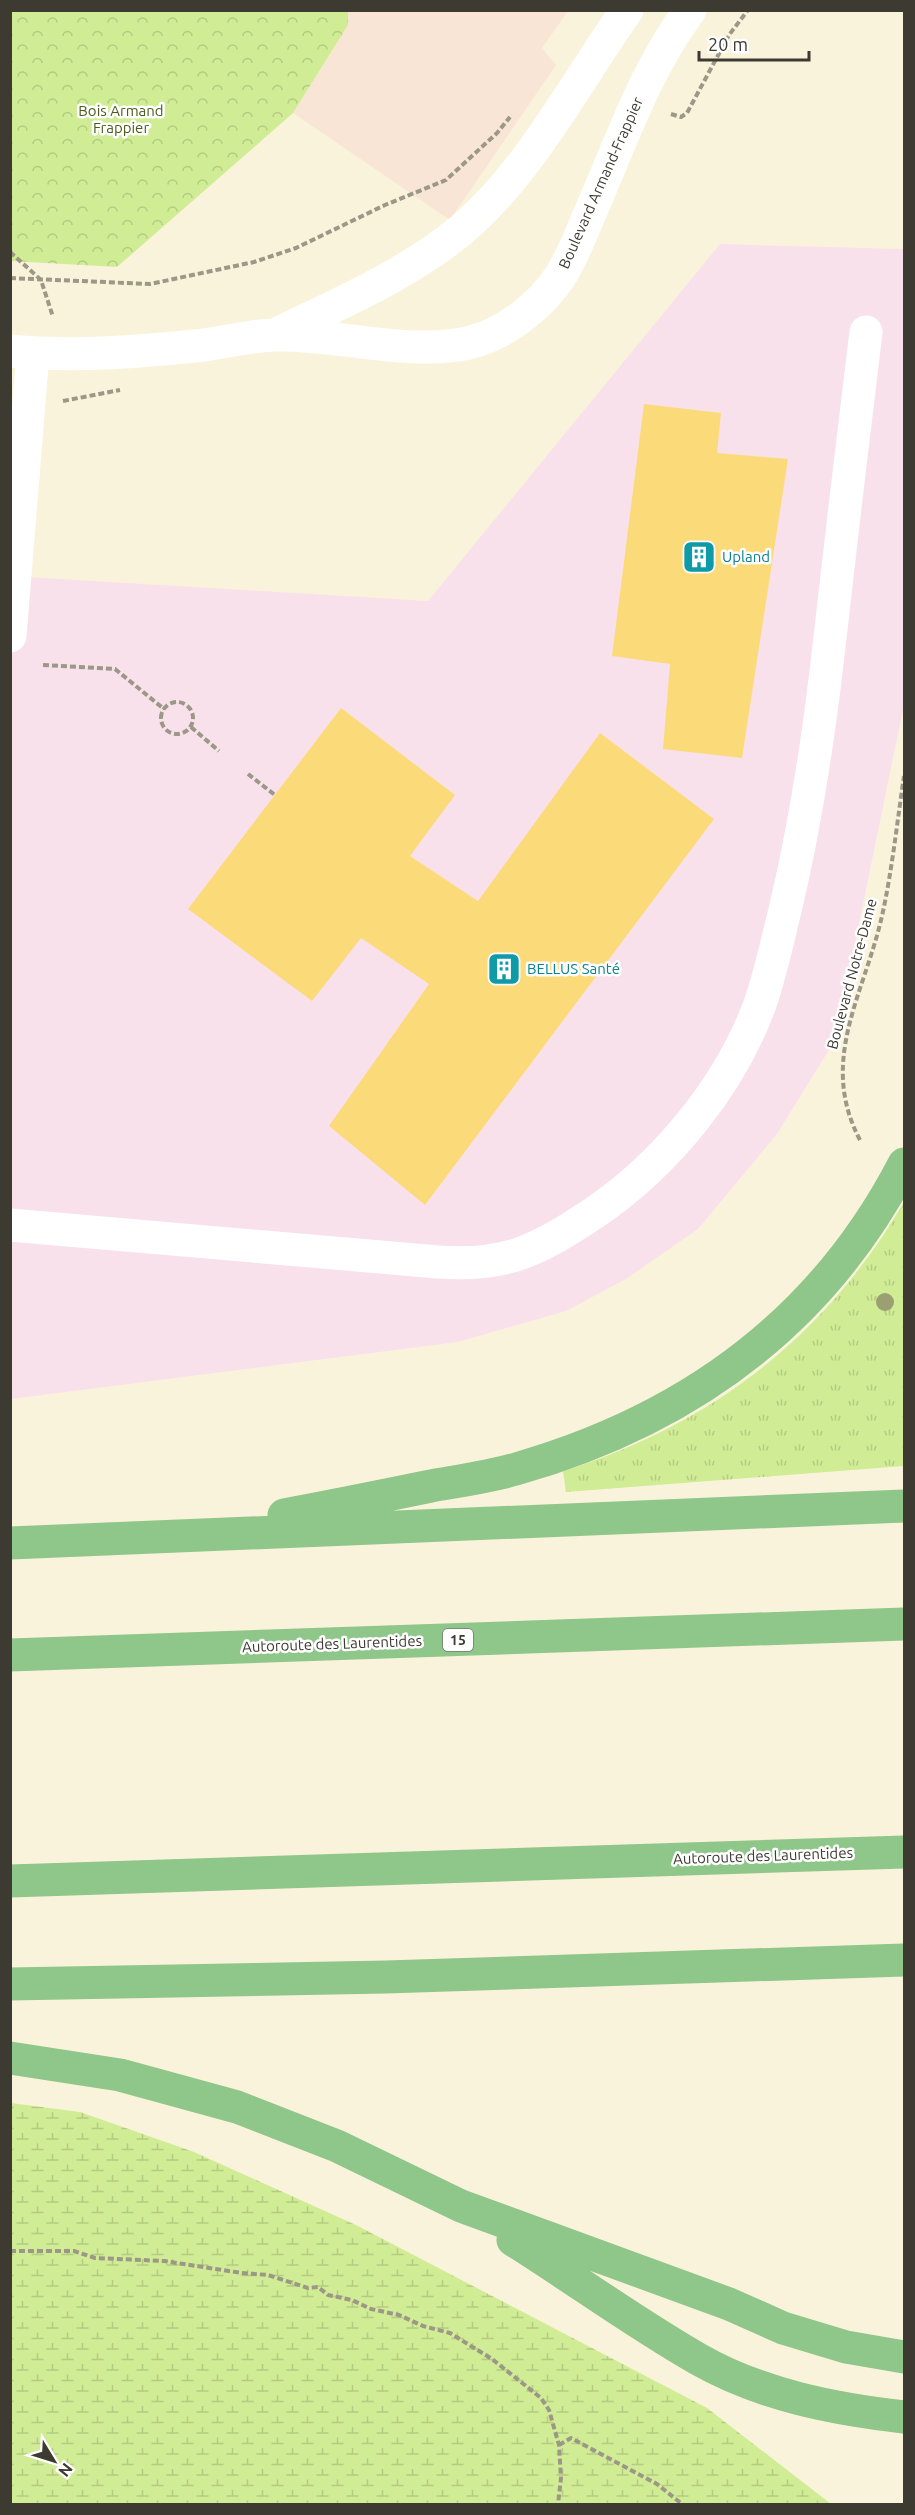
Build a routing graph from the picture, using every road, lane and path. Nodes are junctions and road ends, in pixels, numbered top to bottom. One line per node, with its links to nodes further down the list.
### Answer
1 (627, 10): 10 (street, Boulevard Armand-Frappier)
2 (690, 10): 10 (street, Boulevard Armand-Frappier)
3 (748, 10): 4 (path, Boulevard Armand-Frappier)
4 (662, 109)
5 (514, 111): 8 (path)
6 (10, 252): 8 (path)
7 (10, 278): 8 (path)
8 (40, 280): 11 (path)
9 (866, 333): 22 (street)
10 (276, 335): 11 (street, Boulevard Armand-Frappier)
11 (35, 352): 12 (street)
12 (10, 636)
13 (43, 665): 14 (path)
14 (164, 709): 15 (path); 15 (path)
15 (191, 727): 16 (path)
16 (219, 751)
17 (248, 774): 19 (path)
18 (904, 776): 20 (path, Boulevard Notre-Dame)
19 (275, 795)
20 (860, 1140)
21 (904, 1164): 24 (highway)
22 (10, 1225)
23 (904, 1506): 24 (highway)
24 (176, 1536): 25 (highway)
25 (10, 1543)
26 (904, 1624): 27 (highway, Autoroute des Laurentides / 15)
27 (10, 1655)
28 (904, 1852): 29 (highway, Autoroute des Laurentides)
29 (10, 1881)
30 (904, 1960): 31 (highway)
31 (10, 1984)
32 (10, 2058): 33 (highway)
33 (461, 2206): 35 (highway); 36 (highway)
34 (10, 2251): 37 (path)
35 (904, 2357)
36 (904, 2417)
37 (559, 2445): 38 (path); 39 (path)
38 (558, 2505)
39 (682, 2505)

